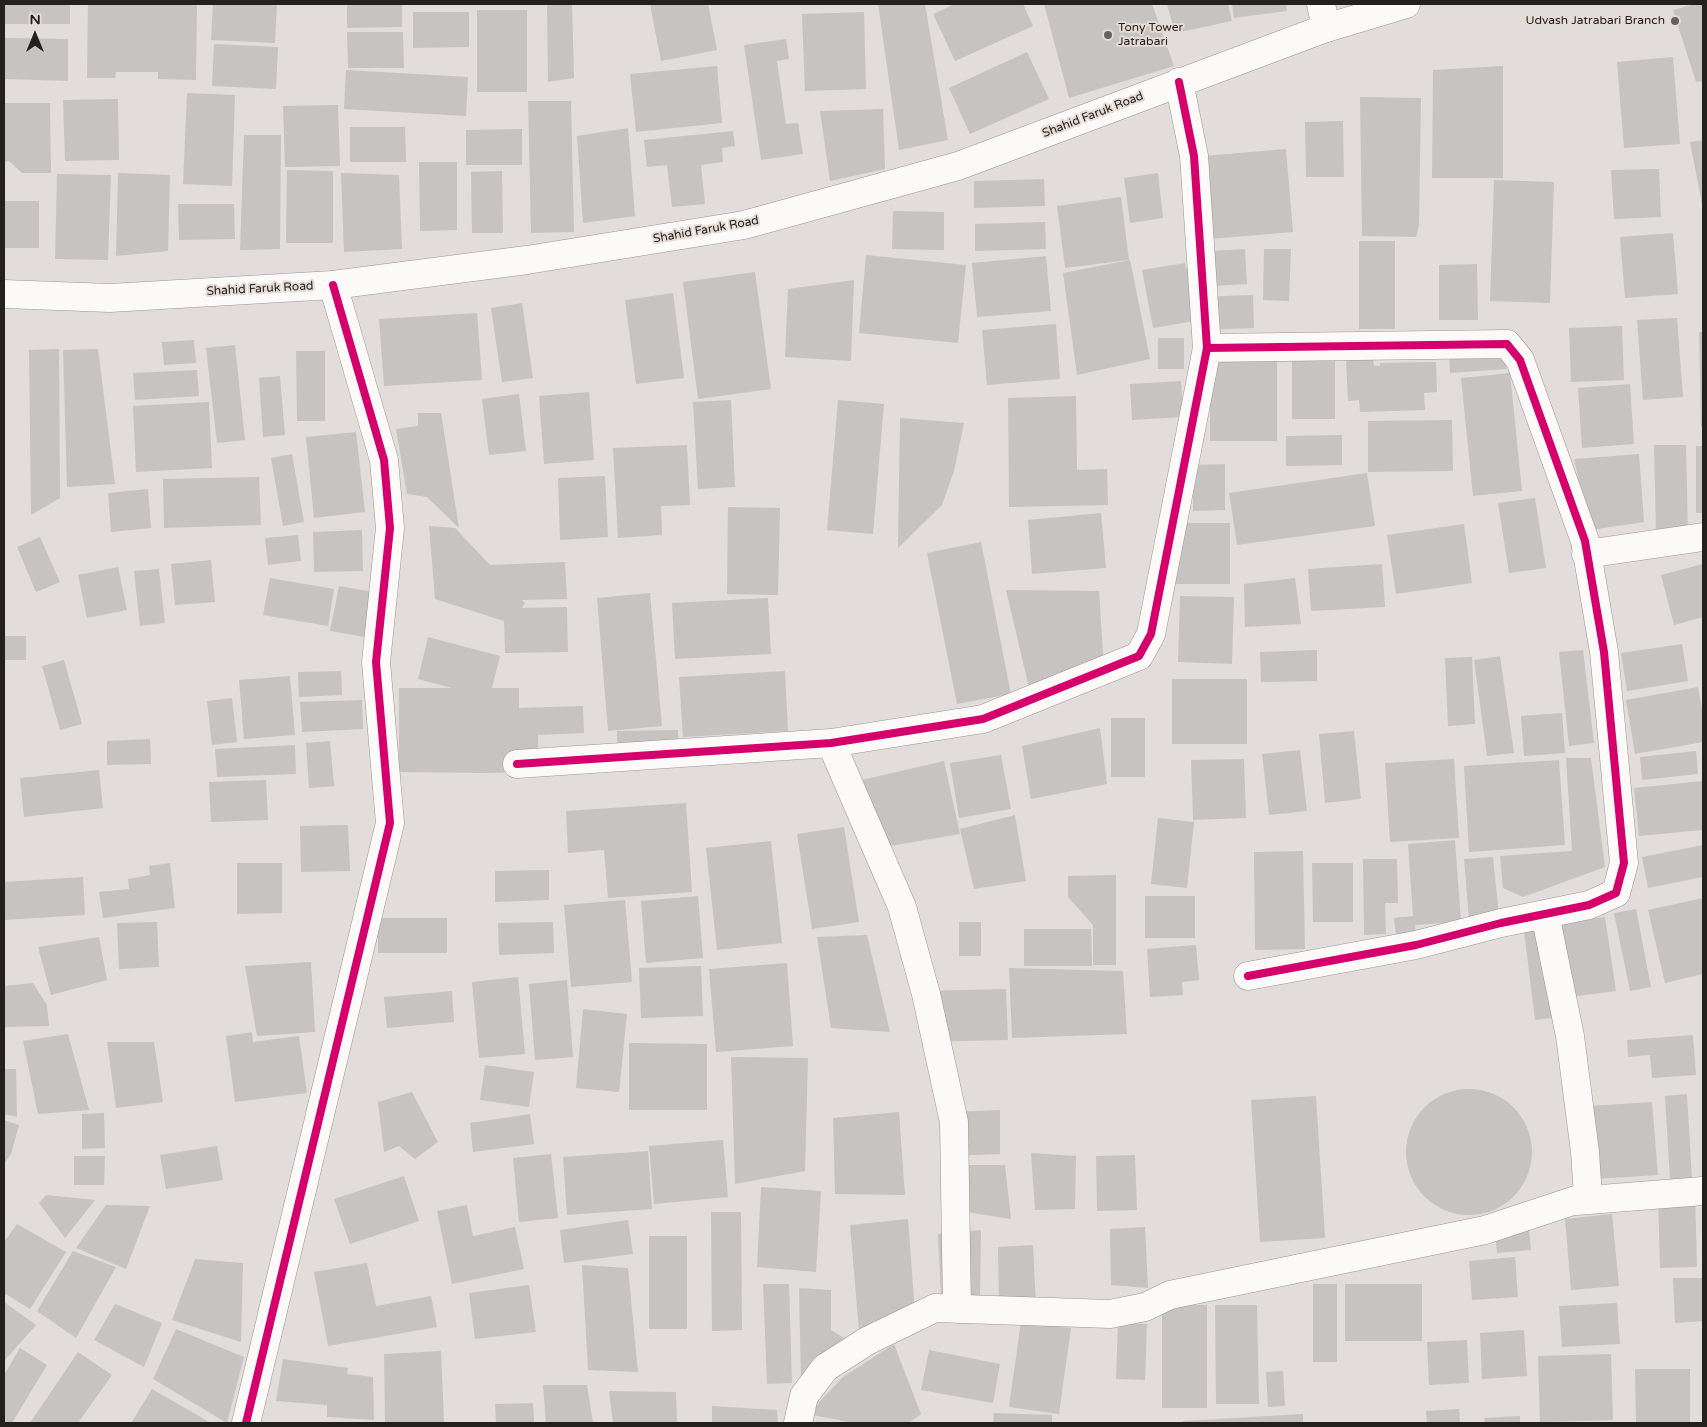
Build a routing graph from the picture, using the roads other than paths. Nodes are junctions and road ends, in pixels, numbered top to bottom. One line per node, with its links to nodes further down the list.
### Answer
1 (1406, 4): 2 (street, Shahid Faruk Road)
2 (1323, 16): 3 (street, Shahid Faruk Road)
3 (1180, 82): 4 (street, Shahid Faruk Road); 6 (street)
4 (333, 285): 5 (street, Shahid Faruk Road); 16 (street)
5 (4, 294)
6 (1207, 348): 8 (street); 9 (street)
7 (1703, 537): 8 (street)
8 (1586, 554): 11 (street)
9 (831, 743): 10 (street); 15 (street)
10 (517, 764)
11 (1544, 914): 12 (street); 14 (street)
12 (1248, 976)
13 (1703, 1191): 14 (street)
14 (1576, 1201): 15 (street)
15 (956, 1309): 17 (street)
16 (246, 1423)
17 (798, 1423)

